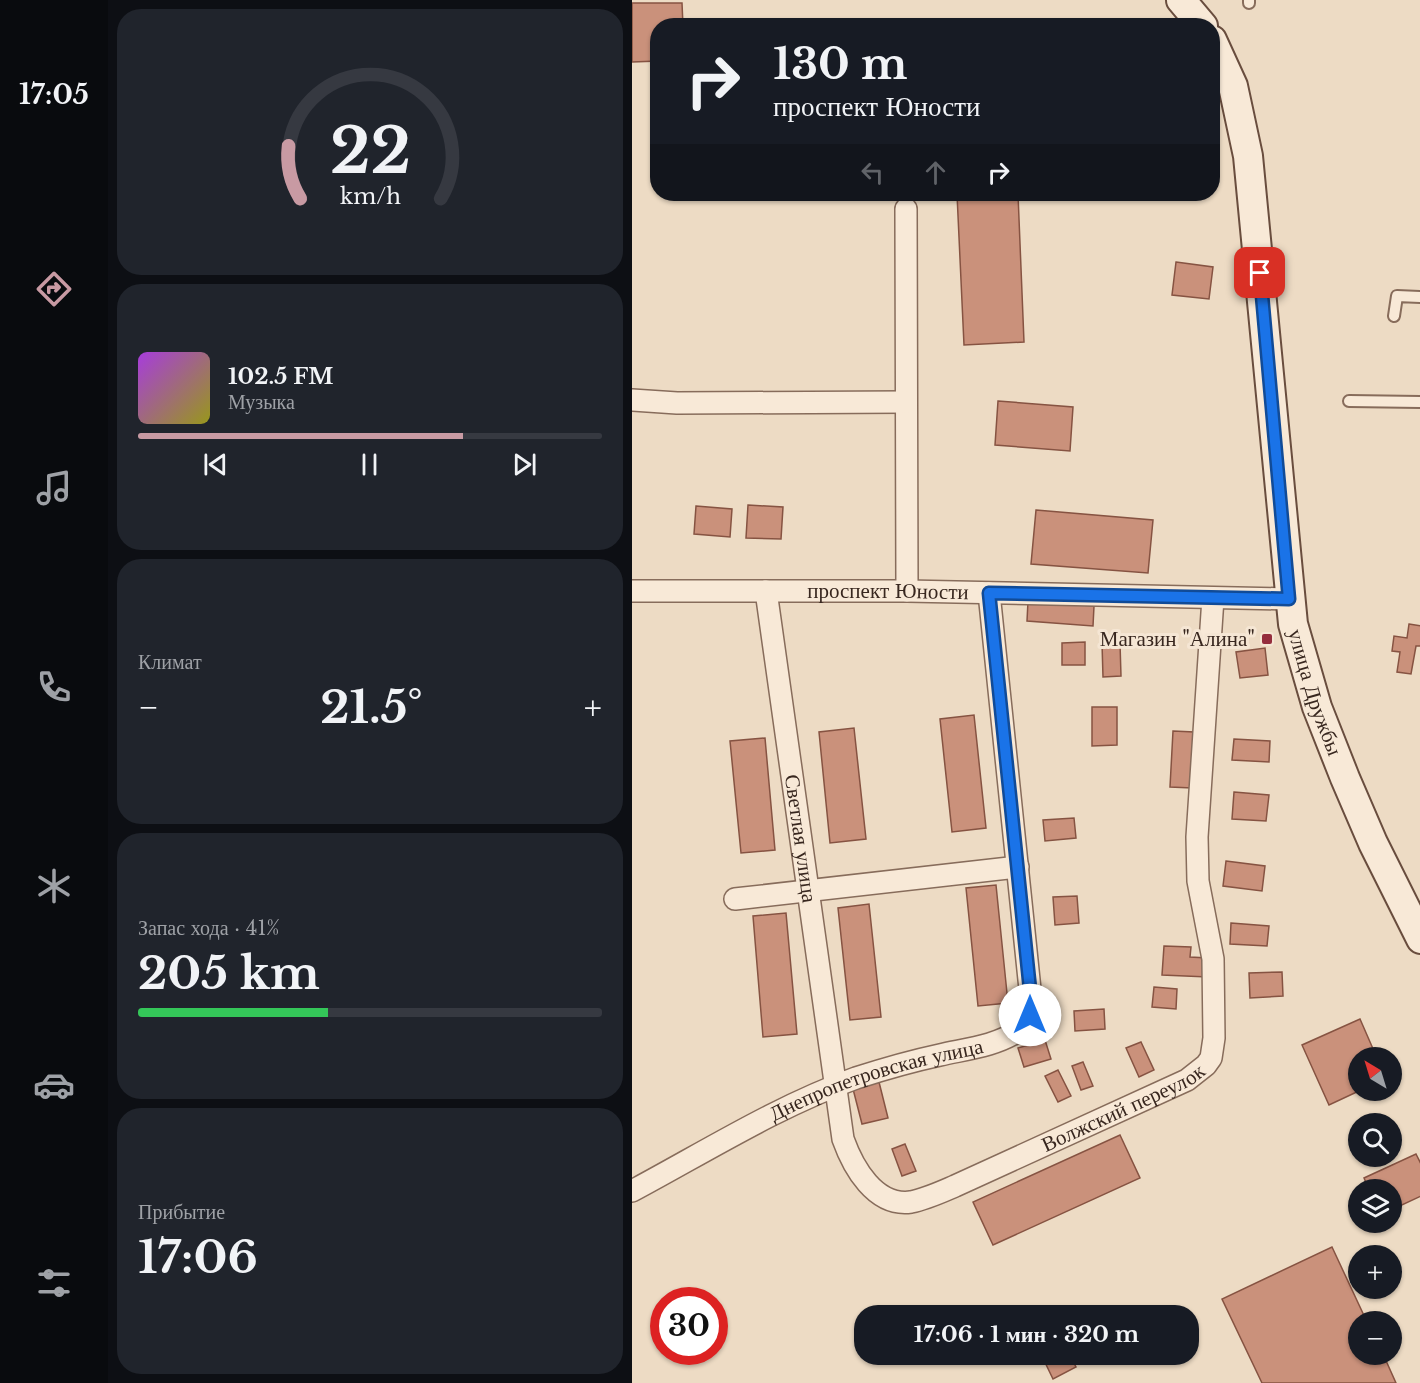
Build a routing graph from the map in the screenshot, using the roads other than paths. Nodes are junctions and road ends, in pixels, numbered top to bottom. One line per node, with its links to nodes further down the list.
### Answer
1 (1181, 0): 2 (street)
2 (1196, 18)
3 (1220, 58): 16 (street, улица Дружбы)
4 (906, 209): 9 (street)
5 (1421, 297): 6 (lane)
6 (1394, 316)
7 (632, 400): 9 (street)
8 (1349, 401): 10 (lane)
9 (906, 402): 13 (street)
10 (1421, 402)
11 (632, 591): 12 (street, проспект Юности)
12 (766, 591): 13 (street, проспект Юности); 18 (street, Светлая улица)
13 (907, 591): 14 (street, проспект Юности)
14 (989, 593): 15 (street, проспект Юности); 17 (street, Днепропетровская улица)
15 (1213, 598): 16 (street, проспект Юности); 21 (street, Волжский переулок)
16 (1289, 599): 20 (street, улица Дружбы)
17 (1018, 867): 18 (street); 21 (street, Днепропетровская улица)
18 (807, 891): 19 (street); 21 (street, Светлая улица)
19 (735, 898)
20 (1421, 939)
21 (834, 1087): 22 (street, Днепропетровская улица)
22 (632, 1191)

